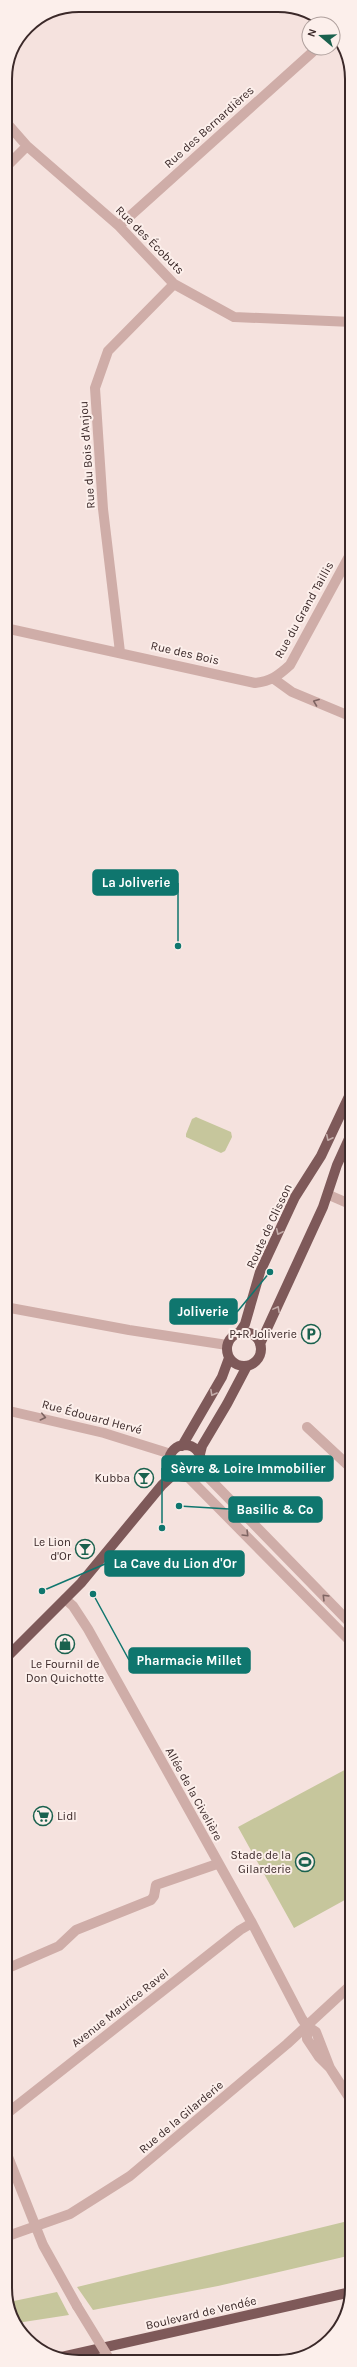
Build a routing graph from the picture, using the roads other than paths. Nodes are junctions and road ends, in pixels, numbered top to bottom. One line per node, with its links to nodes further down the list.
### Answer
1 (308, 56): 5 (street, Rue des Bernardières)
2 (12, 129): 3 (street, Rue des Écobuts)
3 (27, 146): 4 (street); 5 (street, Rue des Écobuts)
4 (12, 161)
5 (119, 226): 6 (street, Rue des Écobuts)
6 (174, 284): 7 (street, Rue des Écobuts); 10 (street, Rue du Bois d'Anjou)
7 (345, 322)
8 (345, 564): 11 (street, Rue du Grand Taillis)
9 (12, 629): 10 (street, Rue des Bois)
10 (120, 652): 11 (street, Rue des Bois)
11 (274, 679): 12 (street, one-way to 11)
12 (345, 714)
13 (345, 1104): 18 (main road, Route de Clisson, one-way to 18)
14 (345, 1148): 15 (main road)
15 (329, 1195): 16 (street); 19 (main road, one-way to 15)
16 (345, 1202)
17 (12, 1308): 20 (street)
18 (239, 1333): 19 (main road); 20 (main road)
19 (260, 1344): 22 (main road)
20 (227, 1345): 21 (main road)
21 (229, 1358): 22 (main road); 25 (main road, one-way to 25)
22 (247, 1366): 27 (main road)
23 (12, 1412): 26 (street, Rue Édouard Hervé, one-way to 26)
24 (307, 1427): 28 (street)
25 (182, 1446): 26 (main road); 27 (main road)
26 (171, 1454): 30 (main road)
27 (200, 1454): 29 (main road)
28 (345, 1462)
29 (200, 1467): 31 (main road); 33 (street, one-way to 29)
30 (175, 1473): 31 (main road); 32 (main road)
31 (188, 1477): 34 (street, one-way to 34)
32 (65, 1599): 35 (main road); 36 (street, Allée de la Civelière)
33 (345, 1617)
34 (345, 1636)
35 (12, 1652)
36 (217, 1864): 37 (street, Allée de la Civelière); 38 (street)
37 (252, 1923): 40 (street, Allée de la Civelière); 42 (street, Avenue Maurice Ravel)
38 (12, 1966)
39 (345, 1991): 40 (street, Rue de la Gilarderie)
40 (307, 2026): 41 (street, Allée de la Civelière); 44 (street, Rue de la Gilarderie)
41 (345, 2091)
42 (12, 2109)
43 (12, 2166): 44 (street)
44 (36, 2226): 45 (street, Rue de la Gilarderie); 48 (street, bridge)
45 (12, 2235)
46 (345, 2293): 47 (main road, Boulevard de Vendée)
47 (73, 2355)
48 (107, 2355)

